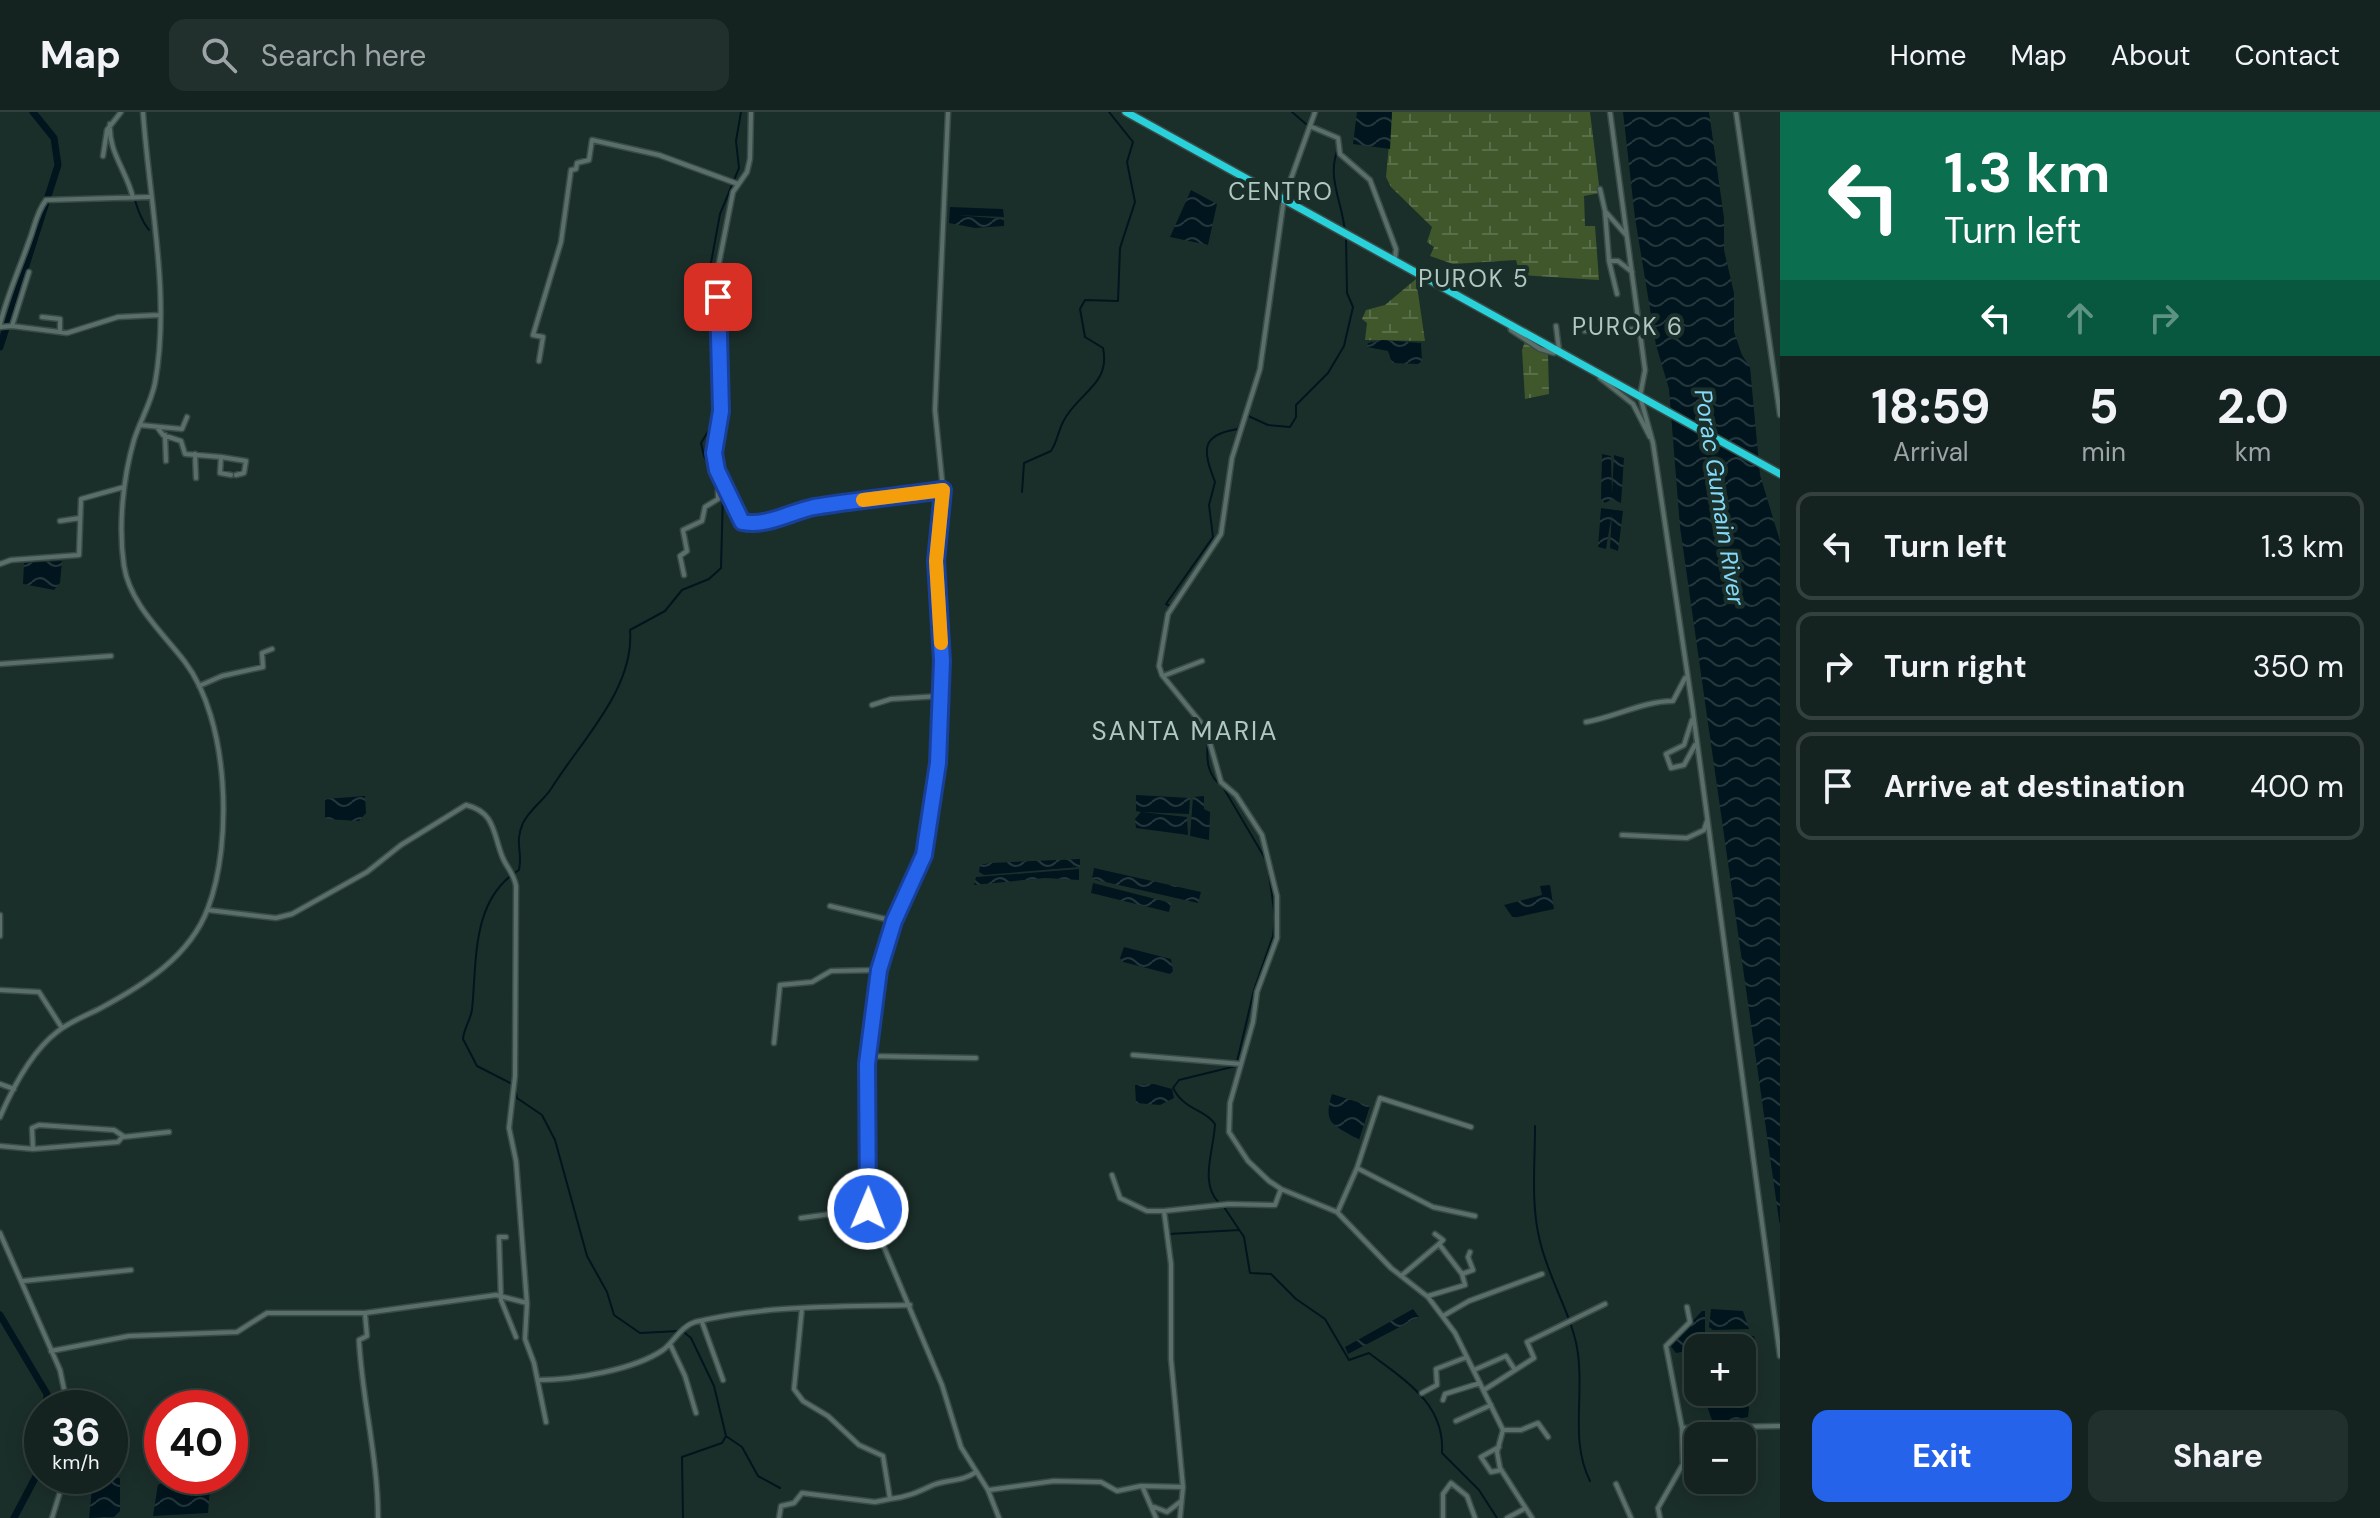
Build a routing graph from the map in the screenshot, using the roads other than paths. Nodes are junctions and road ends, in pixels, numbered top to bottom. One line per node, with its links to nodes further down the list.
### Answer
1 (121, 112): 9 (street)
2 (143, 112): 14 (street)
3 (751, 112): 12 (street)
4 (948, 112): 49 (street)
5 (1126, 112): 16 (highway)
6 (1315, 112): 10 (street)
7 (1610, 112): 18 (street)
8 (1736, 112): 36 (street)
9 (110, 124): 11 (street); 15 (street)
10 (1311, 125): 16 (street); 19 (street)
11 (103, 156)
12 (734, 182): 34 (street); 48 (street)
13 (1600, 189): 17 (street)
14 (149, 197): 15 (street); 24 (street)
15 (135, 198): 27 (street)
16 (1284, 198): 19 (highway); 59 (street)
17 (1605, 211): 18 (street); 20 (street)
18 (1627, 236): 22 (street)
19 (1395, 259): 26 (highway)
20 (1609, 261): 22 (street); 23 (street)
21 (29, 272): 28 (street)
22 (1632, 272): 30 (street)
23 (1617, 294)
24 (159, 315): 32 (street); 38 (street)
25 (42, 317): 32 (street)
26 (1511, 323): 33 (highway); 41 (street)
27 (0, 326): 28 (street)
28 (10, 326): 32 (street)
29 (1556, 326): 33 (street)
30 (1639, 329): 31 (street); 35 (street)
31 (1585, 331)
32 (60, 332)
33 (1559, 350): 35 (highway)
34 (539, 361)
35 (1644, 398): 41 (street); 45 (highway)
36 (1780, 415)
37 (187, 417): 39 (street)
38 (140, 425): 39 (street); 47 (street)
39 (157, 427): 40 (street)
40 (165, 435): 42 (street); 44 (street)
41 (1653, 443): 58 (street)
42 (195, 454): 43 (street); 46 (street)
43 (221, 457): 43 (street)
44 (166, 461)
45 (1780, 474)
46 (196, 478)
47 (124, 487): 50 (street); 60 (street)
48 (721, 488): 49 (street); 53 (street)
49 (943, 490): 61 (street)
50 (80, 518): 51 (street); 52 (street)
51 (60, 521)
52 (0, 564)
53 (684, 575)
54 (272, 649): 60 (street)
55 (111, 656): 57 (street)
56 (1202, 661): 59 (street)
57 (0, 664)
58 (1686, 676): 63 (street); 64 (street)
59 (1163, 677): 80 (street)
60 (199, 686): 69 (street)
61 (941, 696): 62 (street); 71 (street)
62 (872, 705)
63 (1693, 717): 65 (street); 65 (street)
64 (1586, 722)
65 (1695, 743): 66 (street)
66 (1708, 818): 67 (street); 120 (street)
67 (1622, 835)
68 (830, 906): 71 (street)
69 (208, 910): 75 (street); 109 (street)
70 (0, 915): 72 (street)
71 (894, 921): 73 (street)
72 (0, 936)
73 (879, 970): 76 (street); 78 (street)
74 (0, 990): 75 (street)
75 (62, 1028): 82 (street)
76 (774, 1043)
77 (1133, 1055): 80 (street)
78 (868, 1056): 79 (street); 92 (street)
79 (976, 1058)
80 (1241, 1064): 91 (street)
81 (0, 1084): 82 (street)
82 (14, 1089): 83 (street)
83 (0, 1117)
84 (1471, 1127): 89 (street)
85 (169, 1132): 86 (street)
86 (123, 1137): 88 (street); 88 (street)
87 (0, 1146): 88 (street)
88 (33, 1149)
89 (1357, 1168): 94 (street); 95 (street)
90 (1112, 1175): 93 (street)
91 (1281, 1189): 93 (street); 94 (street)
92 (868, 1209): 96 (street); 111 (street)
93 (1164, 1211): 144 (street)
94 (1337, 1212): 105 (street)
95 (1475, 1216)
96 (801, 1218)
97 (0, 1233): 106 (street)
98 (1435, 1234): 100 (street)
99 (506, 1237): 107 (street)
100 (1439, 1244): 103 (street); 105 (street)
101 (1470, 1252): 103 (street)
102 (131, 1270): 106 (street)
103 (1462, 1274): 108 (street)
104 (1542, 1274): 115 (street)
105 (1401, 1276): 108 (street)
106 (23, 1281): 119 (street)
107 (504, 1296): 109 (street); 114 (street); 117 (street)
108 (1428, 1297): 115 (street)
109 (527, 1304): 124 (street)
110 (1605, 1304): 123 (street)
111 (910, 1305): 113 (street); 141 (street)
112 (1687, 1307): 136 (street)
113 (802, 1308): 116 (street); 147 (street)
114 (365, 1313): 119 (street); 153 (street)
115 (1443, 1316): 121 (street)
116 (702, 1321): 118 (street); 125 (street)
117 (516, 1337)
118 (670, 1344): 124 (street); 132 (street)
119 (51, 1351): 127 (street)
120 (1780, 1356)
121 (1467, 1357): 122 (street); 129 (street)
122 (1474, 1370): 123 (street); 126 (street)
123 (1515, 1370): 128 (street)
124 (538, 1380): 134 (street)
125 (723, 1380)
126 (1480, 1383): 128 (street); 130 (street)
127 (63, 1390)
128 (1484, 1390): 131 (street)
129 (1422, 1393)
130 (1443, 1400)
131 (1491, 1405): 133 (street); 137 (street)
132 (696, 1413)
133 (1456, 1421)
134 (546, 1422)
135 (1780, 1426): 136 (street)
136 (1682, 1428): 162 (street)
137 (1503, 1430): 138 (street); 139 (street)
138 (1548, 1437)
139 (1499, 1447): 140 (street); 140 (street)
140 (1501, 1470): 150 (street)
141 (976, 1472): 145 (street); 147 (street)
142 (1616, 1484): 161 (street)
143 (1141, 1486): 144 (street); 145 (street); 149 (street)
144 (1183, 1487): 148 (street)
145 (988, 1490): 155 (street)
146 (59, 1494): 152 (street)
147 (890, 1499): 154 (street)
148 (1182, 1500): 149 (street); 157 (street)
149 (1154, 1506): 156 (street)
150 (1524, 1509): 151 (street); 160 (street)
151 (1510, 1517)
152 (52, 1518)
153 (378, 1518)
154 (779, 1518)
155 (999, 1518)
156 (1156, 1518)
157 (1180, 1518)
158 (1443, 1518): 159 (street)
159 (1475, 1518)
160 (1532, 1518)
161 (1631, 1518)
162 (1660, 1518)

